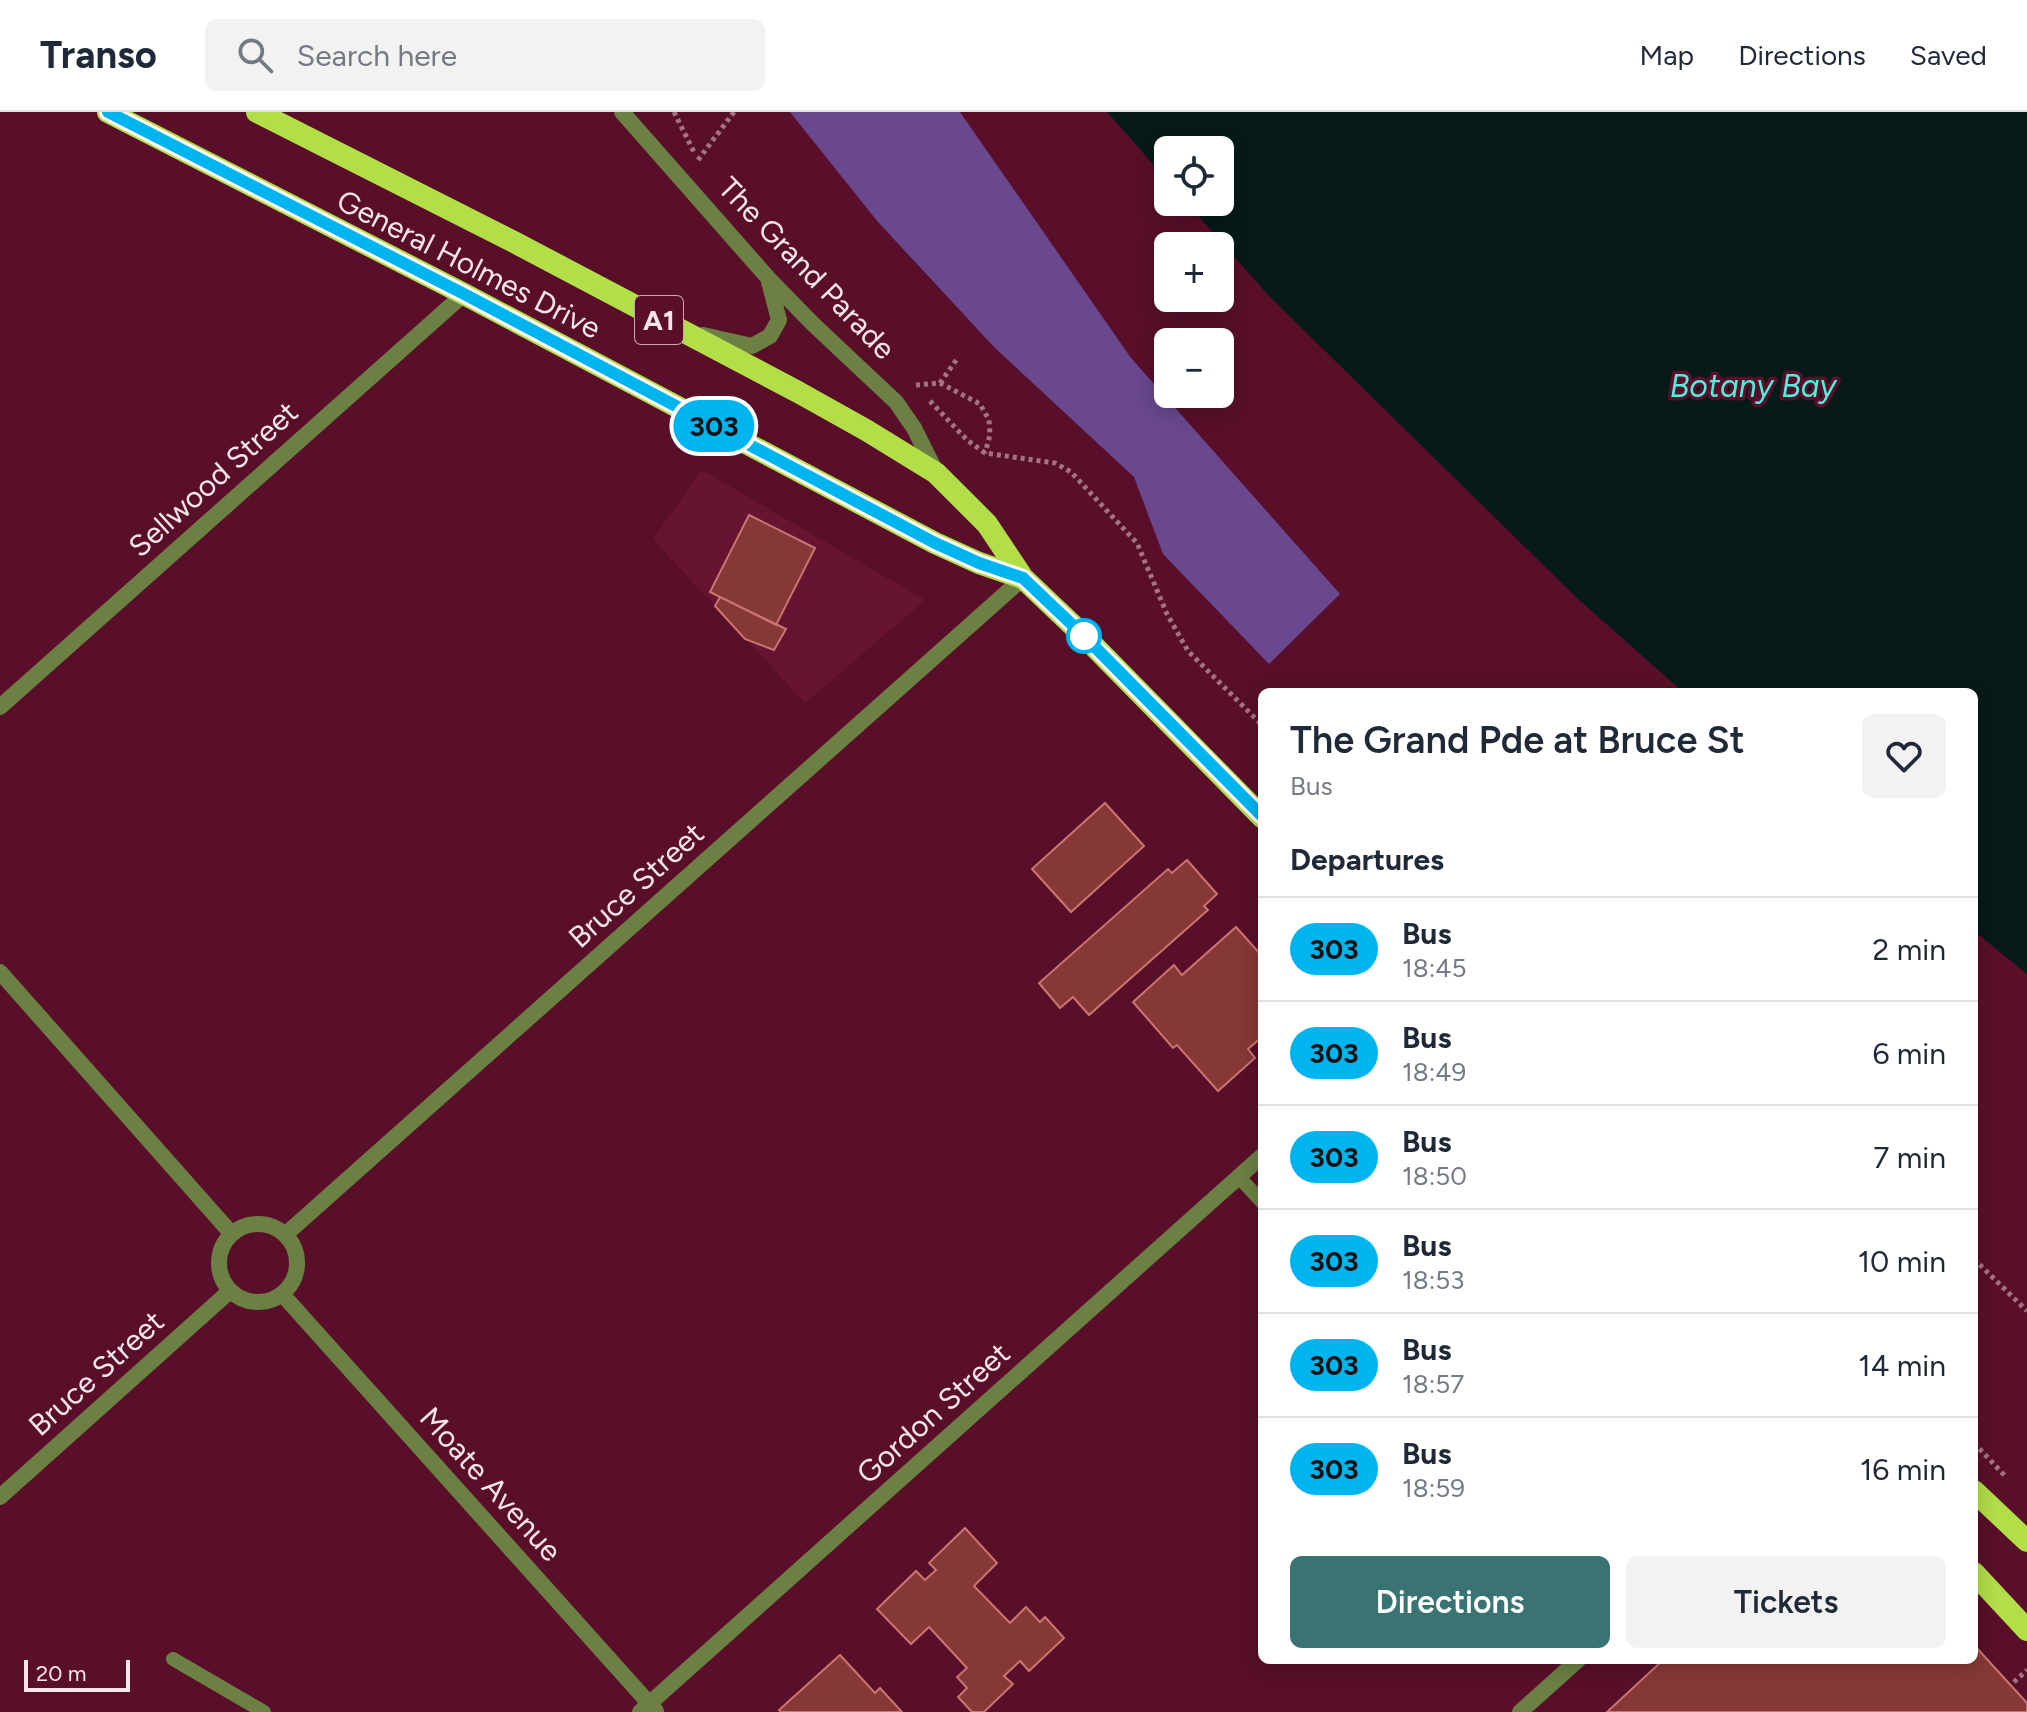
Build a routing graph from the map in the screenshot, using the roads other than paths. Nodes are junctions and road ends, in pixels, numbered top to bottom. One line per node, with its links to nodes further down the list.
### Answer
1 (108, 112): 5 (highway, General Holmes Drive / A1)
2 (257, 112): 6 (highway, General Holmes Drive / A1)
3 (622, 112): 4 (street, The Grand Parade)
4 (769, 279): 6 (street); 7 (street, The Grand Parade)
5 (464, 294): 8 (highway, General Holmes Drive / A1); 9 (street, Sellwood Street)
6 (675, 328): 7 (highway, General Holmes Drive / A1)
7 (936, 473): 8 (highway, General Holmes Drive / A1)
8 (1023, 578): 10 (highway, A1); 16 (street, Bruce Street)
9 (0, 707)
10 (1258, 813)
11 (0, 972): 15 (street)
12 (1258, 1160): 13 (street, Gordon Street)
13 (1239, 1177): 14 (lane); 26 (street, Gordon Street)
14 (1258, 1198)
15 (231, 1233): 16 (street); 17 (street)
16 (286, 1234): 18 (street)
17 (230, 1291): 18 (street); 20 (street, Bruce Street)
18 (282, 1294): 26 (street, Moate Avenue)
19 (1978, 1495): 21 (highway)
20 (0, 1497)
21 (2027, 1541)
22 (1978, 1577): 23 (highway)
23 (2027, 1630)
24 (173, 1659): 27 (lane)
25 (1574, 1664): 28 (street)
26 (649, 1709)
27 (264, 1712)
28 (1520, 1712)

